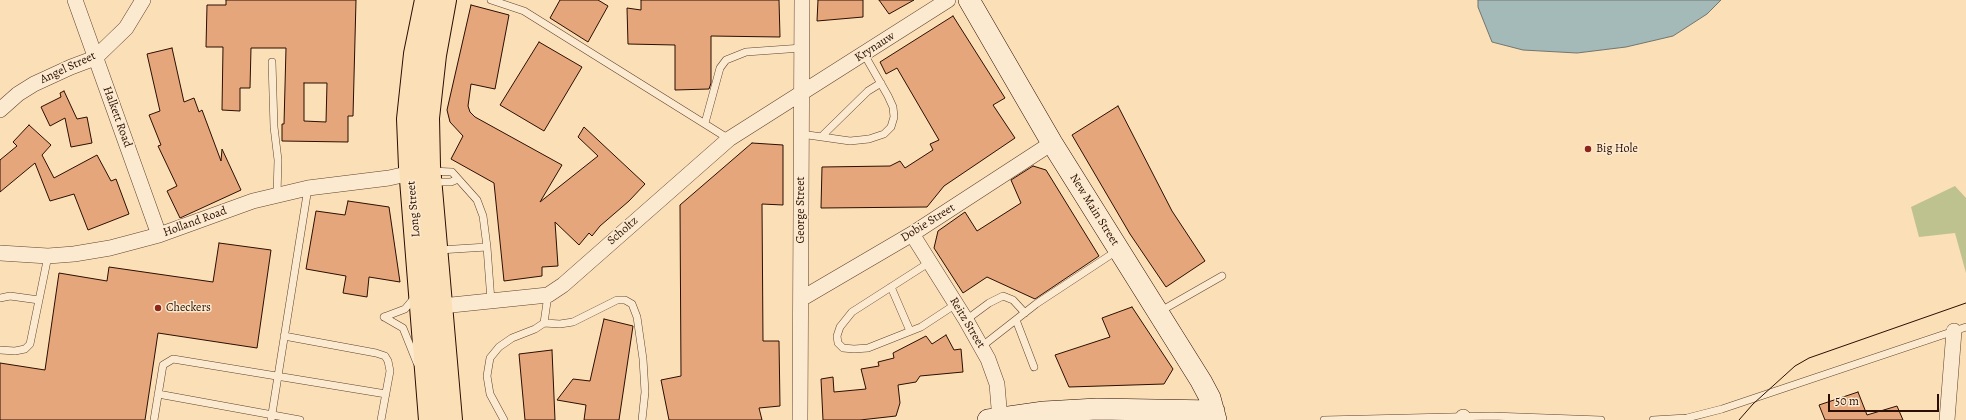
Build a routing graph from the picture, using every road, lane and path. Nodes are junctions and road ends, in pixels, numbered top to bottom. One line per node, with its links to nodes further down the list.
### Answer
1 (75, 0): 11 (street, Halkett Road)
2 (143, 0): 11 (street, Angel Street)
3 (426, 0): 21 (highway, Long Street)
4 (445, 0): 21 (highway, Long Street)
5 (491, 0): 16 (lane)
6 (802, 0): 9 (street, George Street)
7 (948, 0): 10 (street, Krynauw)
8 (969, 0): 20 (street, New Main Street)
9 (802, 48): 14 (street, George Street); 16 (lane)
10 (864, 54): 13 (lane); 14 (street, Krynauw)
11 (95, 58): 15 (street, Angel Street); 25 (street, Halkett Road)
12 (272, 62): 24 (lane)
13 (881, 83): 18 (lane); 18 (lane)
14 (801, 94): 17 (street, George Street); 19 (street, Scholtz)
15 (0, 110)
16 (705, 123): 19 (lane)
17 (801, 134): 18 (lane); 38 (street, George Street)
18 (822, 136)
19 (729, 138): 36 (street, Scholtz)
20 (1052, 143): 26 (street, Dobie Street); 28 (street, New Main Street)
21 (421, 176): 22 (lane); 22 (lane); 23 (street, Holland Road); 29 (highway, Long Street); 34 (highway, Long Street)
22 (458, 179): 27 (lane)
23 (308, 188): 24 (street, Holland Road); 50 (lane)
24 (277, 195): 25 (street, Holland Road)
25 (159, 234): 31 (street, Holland Road)
26 (912, 234): 32 (street, Reitz Street); 38 (street, Dobie Street)
27 (487, 247): 29 (lane); 40 (lane)
28 (1119, 249): 43 (street, New Main Street); 44 (lane)
29 (437, 250): 42 (highway, Long Street)
30 (0, 253): 31 (street, Holland Road)
31 (48, 256): 39 (lane)
32 (930, 262): 35 (lane); 41 (street, Reitz Street)
33 (1222, 276): 43 (lane)
34 (420, 281): 42 (highway, Long Street); 55 (lane)
35 (891, 287): 49 (lane); 49 (lane)
36 (548, 295): 40 (street, Scholtz); 47 (lane)
37 (0, 298): 39 (lane)
38 (801, 299): 69 (street, George Street)
39 (39, 300): 52 (lane)
40 (491, 302): 42 (street, Scholtz)
41 (956, 304): 45 (street, Reitz Street); 49 (lane)
42 (432, 307): 55 (highway, Long Street); 66 (highway, Long Street)
43 (1159, 312): 58 (street, New Main Street)
44 (1025, 313): 45 (lane); 46 (lane)
45 (966, 320): 51 (street, Reitz Street)
46 (1016, 320): 51 (lane); 53 (lane)
47 (544, 323): 67 (lane); 68 (lane)
48 (1960, 329): 72 (lane); 73 (street)
49 (910, 331)
50 (284, 336): 54 (lane); 57 (lane)
51 (981, 347): 61 (street, Reitz Street)
52 (0, 350)
53 (1034, 367)
54 (277, 377): 56 (lane); 57 (lane); 59 (lane)
55 (427, 388): 65 (highway, Long Street)
56 (158, 394): 59 (lane); 62 (lane)
57 (386, 394): 64 (lane)
58 (1215, 416): 61 (street)
59 (271, 417): 63 (lane)
60 (1463, 418): 70 (lane); 71 (lane)
61 (996, 419)
62 (154, 420)
63 (300, 420)
64 (381, 420)
65 (430, 420)
66 (451, 420)
67 (504, 420)
68 (642, 420)
69 (800, 420)
70 (1324, 420)
71 (1601, 420)
72 (1653, 420)
73 (1947, 420)

